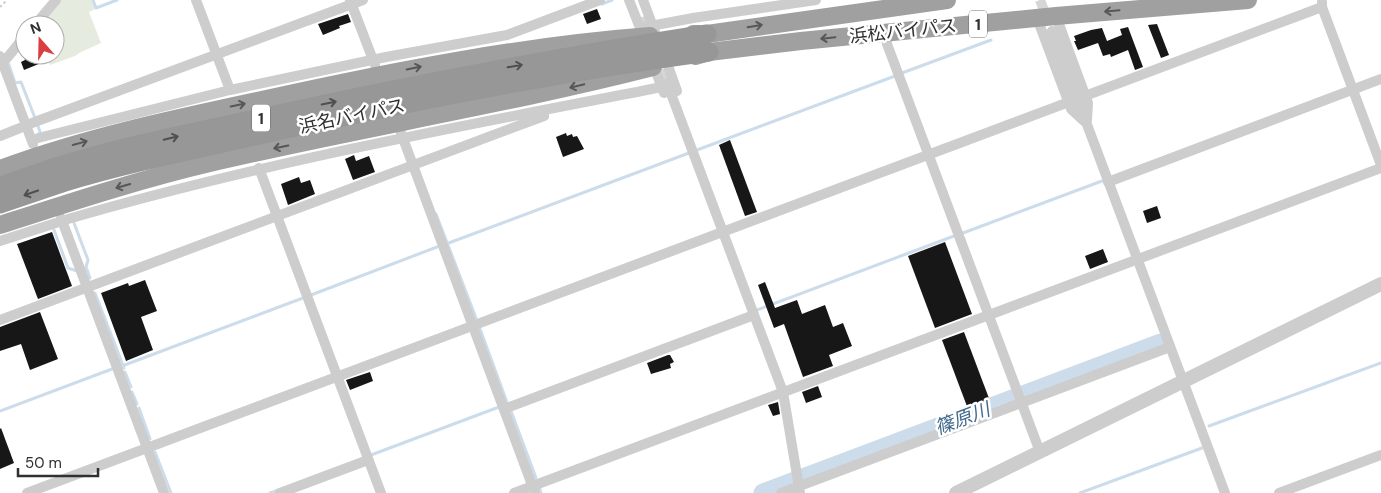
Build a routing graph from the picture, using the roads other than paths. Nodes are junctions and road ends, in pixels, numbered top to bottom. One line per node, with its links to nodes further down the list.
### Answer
1 (56, 0): 13 (street)
2 (196, 0): 21 (street)
3 (363, 0): 11 (street)
4 (600, 0): 24 (street)
5 (629, 0): 17 (street)
6 (636, 0): 14 (street)
7 (643, 0): 17 (street)
8 (816, 0): 17 (street)
9 (947, 0): 19 (highway, 浜松バイパス / 1, one-way to 9)
10 (1248, 0): 16 (highway, 浜松バイパス / 1, one-way to 16)
11 (351, 2): 21 (street); 24 (street)
12 (1322, 3): 29 (street); 30 (street)
13 (43, 15)
14 (642, 17)
15 (1038, 18): 16 (highway, 浜松バイパス / 1); 18 (highway, 浜松バイパス / 1); 30 (street)
16 (1054, 24): 30 (street); 30 (street)
17 (648, 31): 19 (highway); 24 (highway, one-way to 17)
18 (886, 33): 19 (highway, 浜松バイパス / 1, one-way to 19); 38 (street)
19 (708, 43): 23 (highway); 39 (highway, 浜名バイパス / 1)
20 (15, 48): 22 (street)
21 (217, 55): 28 (street); 32 (street)
22 (1, 58): 27 (street)
23 (660, 65): 26 (street); 35 (highway, one-way to 35); 37 (street)
24 (375, 67): 28 (street); 39 (highway, one-way to 24)
25 (1381, 80): 29 (street)
26 (664, 85): 31 (street); 37 (street)
27 (11, 86): 32 (street); 34 (street); 39 (street)
28 (230, 90): 39 (street)
29 (1353, 90): 41 (street); 44 (street)
30 (1077, 99): 33 (street); 33 (street); 38 (street)
31 (543, 110): 35 (street); 40 (street)
32 (32, 124): 39 (street)
33 (1087, 124): 44 (street)
34 (20, 128): 36 (street); 39 (street)
35 (401, 130): 40 (street); 42 (street); 47 (highway, one-way to 47)
36 (0, 136)
37 (689, 142): 50 (street)
38 (929, 154): 50 (street); 56 (street)
39 (44, 157): 43 (highway); 45 (highway, 浜名バイパス / 1, bridge); 46 (highway, 浜名バイパス / 1, one-way to 46, bridge)
40 (412, 165): 48 (street); 58 (street)
41 (1381, 166): 52 (street)
42 (259, 168): 47 (street); 48 (street)
43 (0, 169)
44 (1108, 182): 52 (street)
45 (0, 186)
46 (0, 204)
47 (60, 214): 49 (highway); 51 (street); 54 (street)
48 (277, 216): 54 (street); 60 (street)
49 (0, 224)
50 (723, 232): 55 (street); 58 (street)
51 (0, 241)
52 (1138, 259): 56 (street); 59 (street)
53 (1381, 284): 61 (street)
54 (87, 287): 57 (street); 65 (street)
55 (754, 315): 62 (street); 64 (street)
56 (989, 315): 62 (street); 63 (street)
57 (0, 320)
58 (473, 326): 60 (street); 64 (street)
59 (1170, 347): 61 (street); 63 (street)
60 (337, 376): 65 (street); 68 (street)
61 (1183, 381): 66 (street); 78 (street)
62 (783, 392): 69 (street); 70 (street)
63 (1020, 399): 66 (street); 69 (street)
64 (504, 409): 70 (street)
65 (147, 448): 71 (street); 72 (street)
66 (1040, 452): 77 (street)
67 (1381, 455): 79 (street)
68 (368, 460): 73 (street); 74 (street)
69 (799, 485): 76 (street)
70 (534, 490): 75 (street)
71 (27, 493)
72 (164, 493)
73 (280, 493)
74 (381, 493)
75 (514, 493)
76 (781, 493)
77 (956, 493)
78 (1225, 493)
79 (1280, 493)

